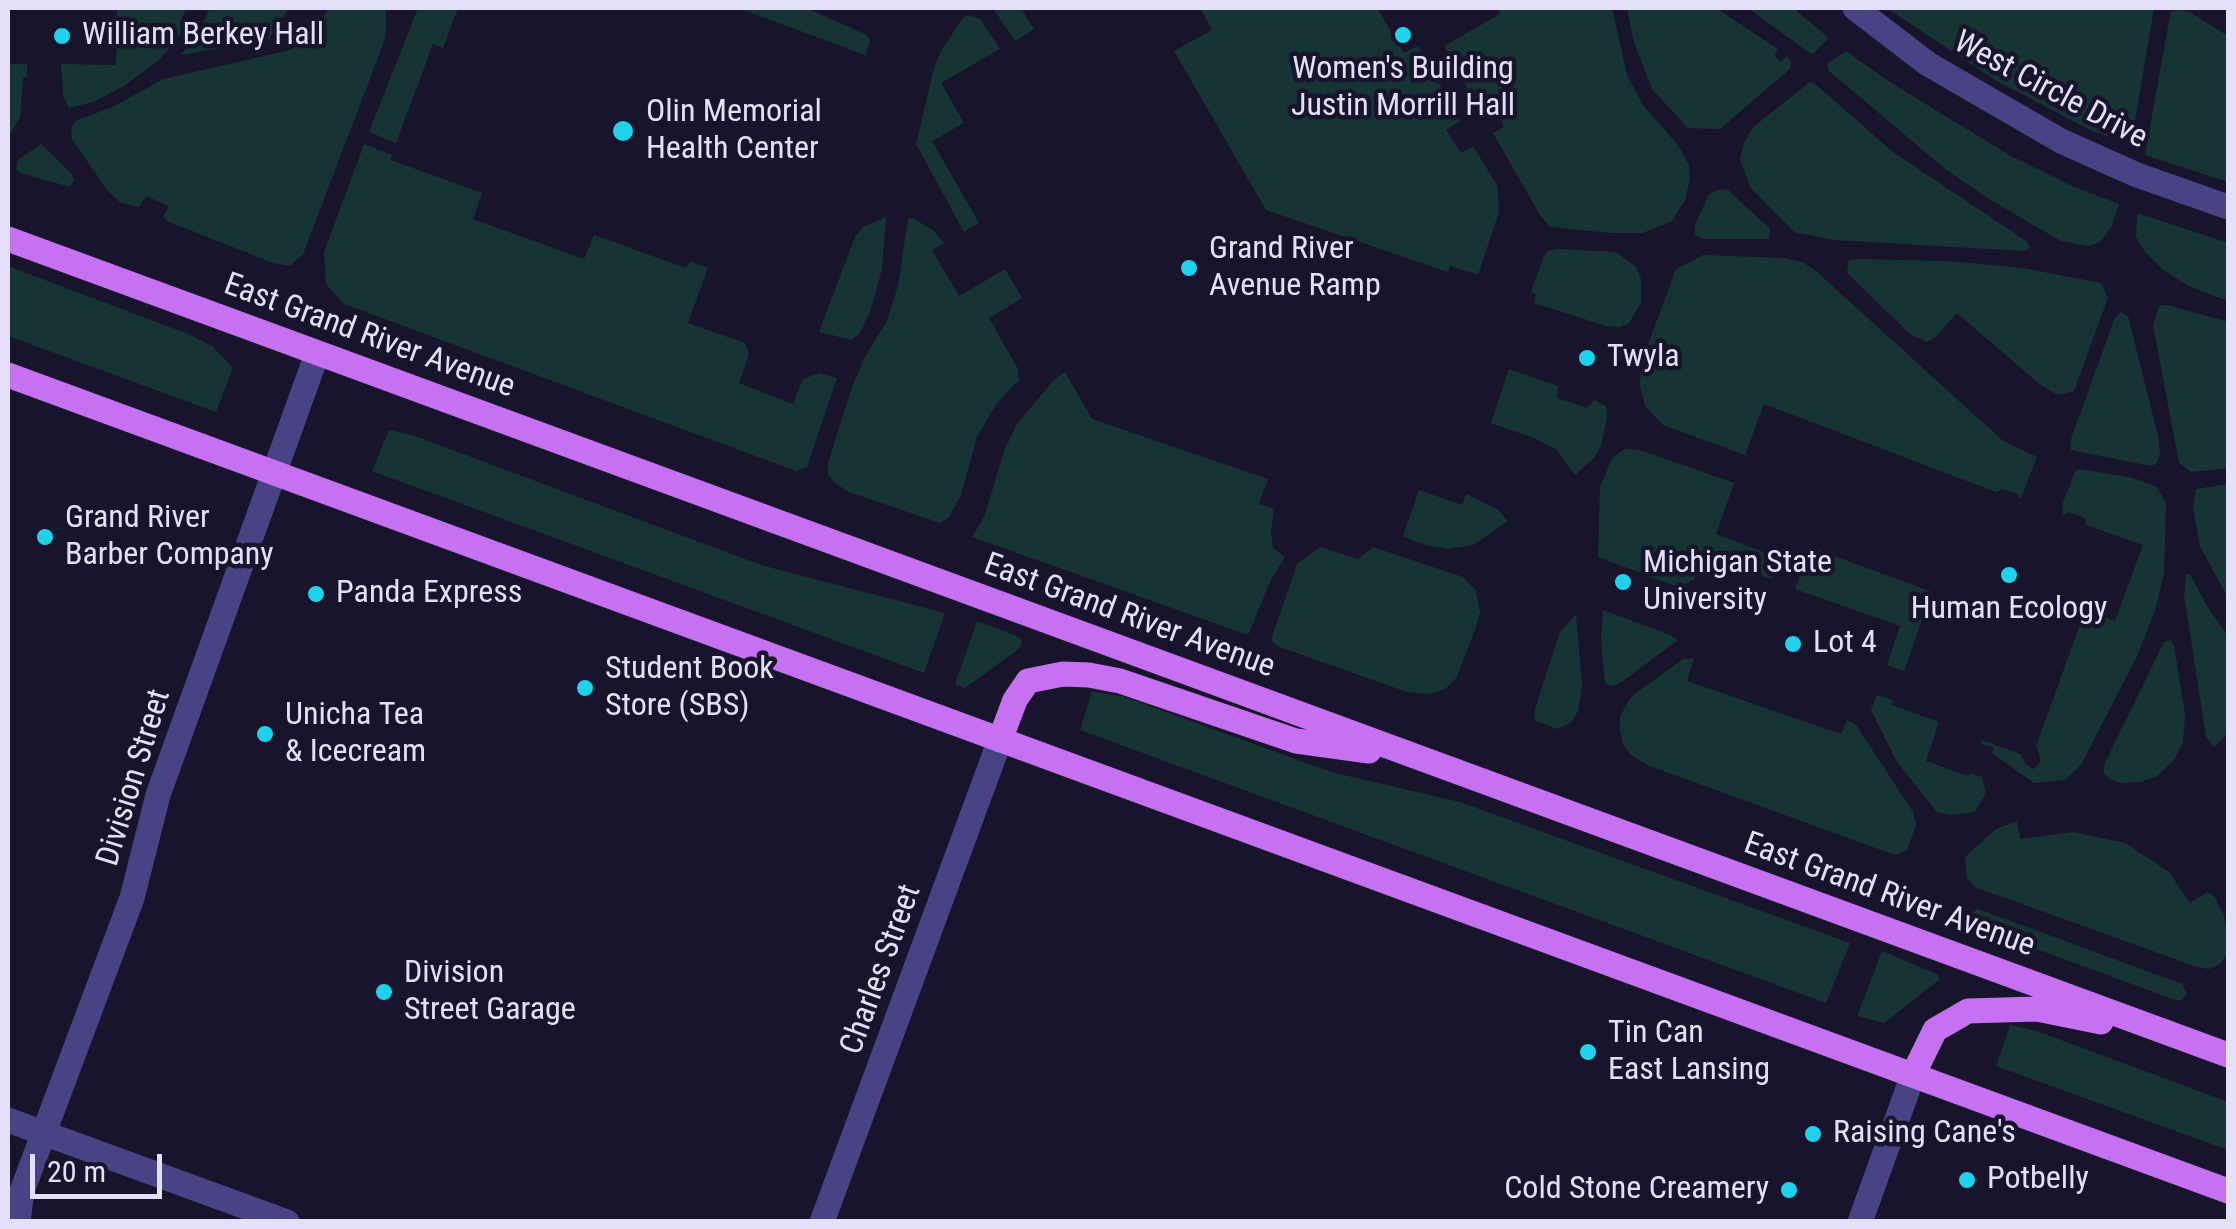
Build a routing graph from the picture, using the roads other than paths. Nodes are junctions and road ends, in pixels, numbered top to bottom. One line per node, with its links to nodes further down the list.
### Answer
1 (1854, 8): 2 (street, West Circle Drive)
2 (2228, 207)
3 (8, 239): 4 (main road, East Grand River Avenue)
4 (317, 354): 6 (street, Division Street); 8 (main road, East Grand River Avenue)
5 (8, 375): 6 (main road)
6 (274, 472): 7 (main road); 13 (street, Division Street)
7 (1000, 740): 8 (main road); 11 (main road); 17 (street, Charles Street)
8 (1414, 757): 9 (main road, East Grand River Avenue)
9 (2184, 1039): 10 (main road, East Grand River Avenue); 11 (main road)
10 (2228, 1055)
11 (1913, 1075): 14 (main road); 18 (street)
12 (8, 1120): 13 (street)
13 (43, 1132): 15 (street, Division Street); 16 (street)
14 (2228, 1191)
15 (18, 1222)
16 (287, 1222)
17 (822, 1222)
18 (1860, 1222)

